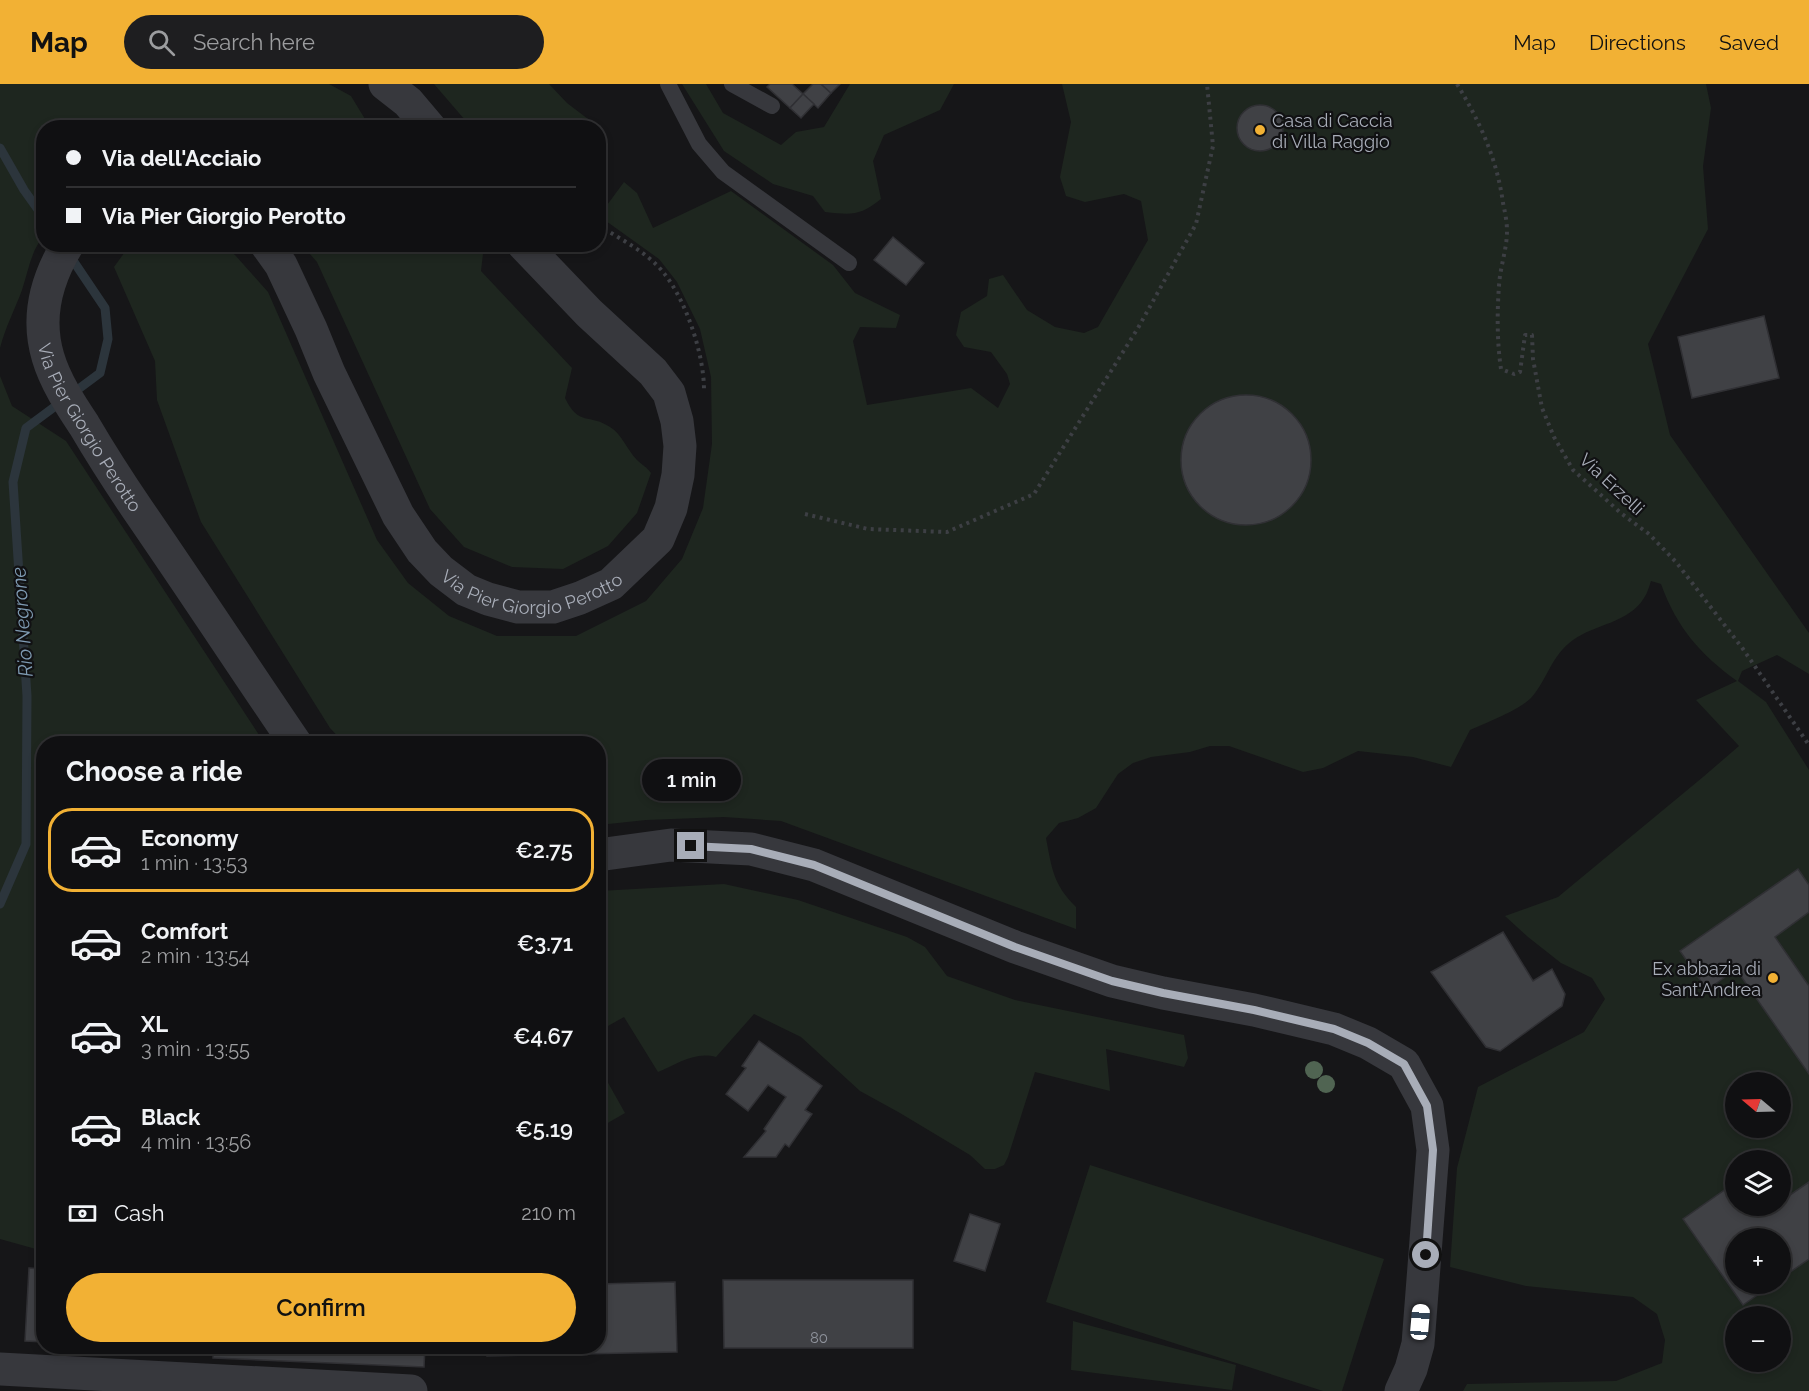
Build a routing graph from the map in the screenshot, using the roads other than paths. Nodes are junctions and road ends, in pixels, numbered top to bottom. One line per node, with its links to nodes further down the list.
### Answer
1 (385, 84): 5 (street)
2 (668, 84): 9 (lane)
3 (732, 84): 4 (lane)
4 (772, 106)
5 (423, 120)
6 (63, 252): 10 (street, Via Pier Giorgio Perotto)
7 (271, 252): 8 (street, Via Pier Giorgio Perotto)
8 (531, 252)
9 (849, 263)
10 (291, 736)
11 (606, 854): 14 (street)
12 (0, 1369): 13 (street)
13 (411, 1391)
14 (1401, 1391)

